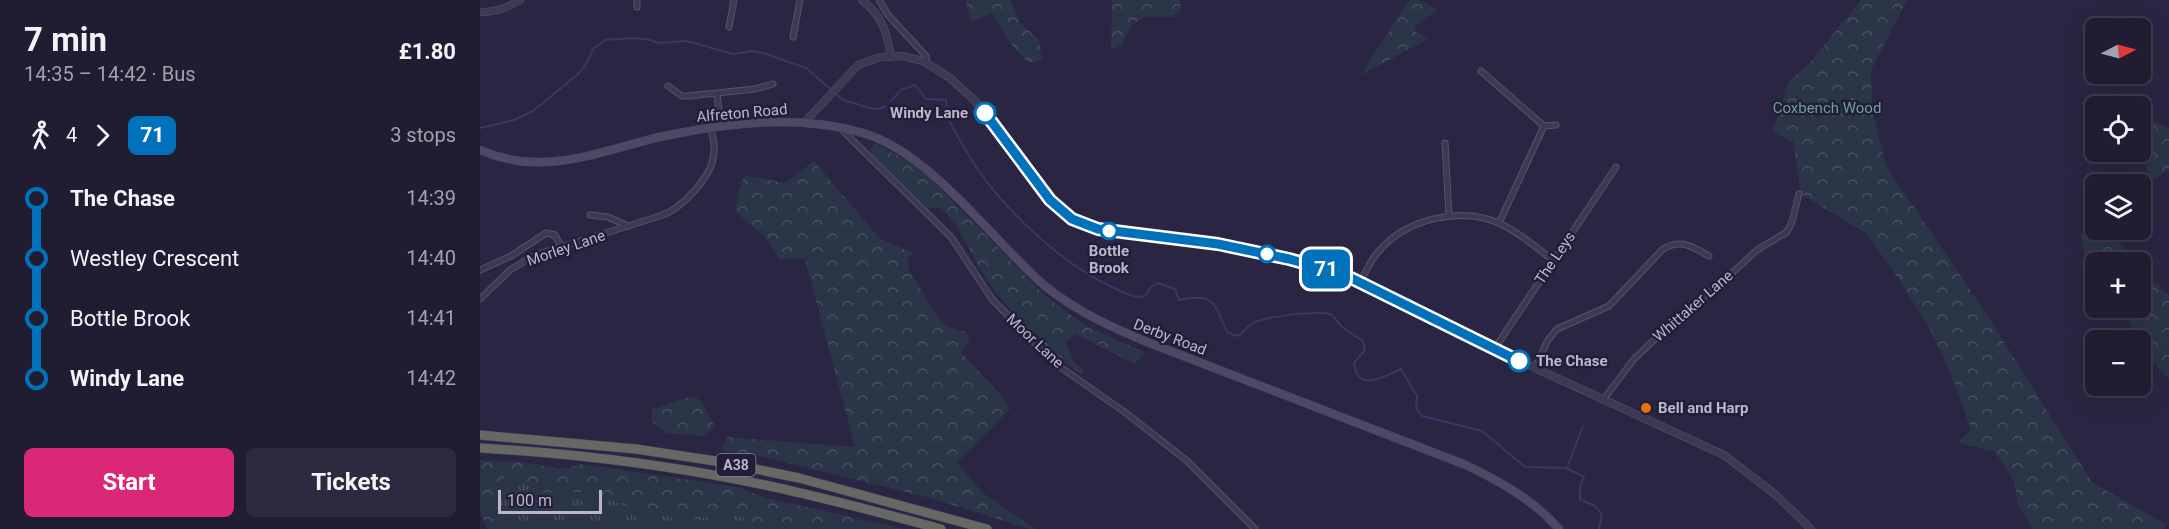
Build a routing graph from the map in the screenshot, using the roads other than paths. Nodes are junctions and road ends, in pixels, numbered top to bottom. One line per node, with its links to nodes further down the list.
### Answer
1 (520, 0): 8 (street)
2 (637, 0): 7 (street)
3 (734, 0): 9 (street)
4 (800, 0): 10 (street)
5 (862, 0): 11 (street)
6 (879, 0): 12 (street)
7 (637, 7)
8 (480, 12)
9 (729, 27)
10 (793, 37)
11 (891, 57): 12 (street, Alfreton Road); 19 (street, Alfreton Road)
12 (927, 63): 37 (street, Alfreton Road)
13 (1481, 71): 14 (street)
14 (1487, 76): 15 (street); 22 (street)
15 (1481, 83)
16 (773, 84): 18 (street)
17 (668, 86): 18 (street)
18 (717, 94): 21 (street)
19 (805, 122): 21 (main road, Alfreton Road); 24 (main road, Derby Road)
20 (1556, 125): 22 (street)
21 (721, 126): 23 (main road, Alfreton Road)
22 (1544, 126): 31 (street)
23 (711, 128): 26 (main road, Alfreton Road); 32 (street, Morley Lane)
24 (840, 128): 46 (street, Moor Lane); 47 (main road, Derby Road)
25 (1445, 143): 30 (street)
26 (480, 150)
27 (1616, 168): 35 (street, The Leys)
28 (1799, 194): 41 (street, Whittaker Lane)
29 (590, 215): 32 (street, Morley Lane)
30 (1449, 216): 31 (street); 37 (street)
31 (1499, 223): 35 (street)
32 (628, 226): 33 (street, Morley Lane)
33 (561, 246): 36 (street); 38 (street, Morley Lane)
34 (1709, 256): 40 (street)
35 (1554, 261): 39 (street, The Leys)
36 (480, 270)
37 (1360, 282): 39 (street, Alfreton Road)
38 (480, 299)
39 (1495, 348): 40 (street, Alfreton Road)
40 (1535, 368): 41 (street, Alfreton Road)
41 (1603, 400): 48 (street, Alfreton Road)
42 (480, 435): 45 (highway, A38)
43 (480, 448): 44 (highway, A38)
44 (941, 529)
45 (987, 529)
46 (1255, 529)
47 (1559, 529)
48 (1811, 529)

